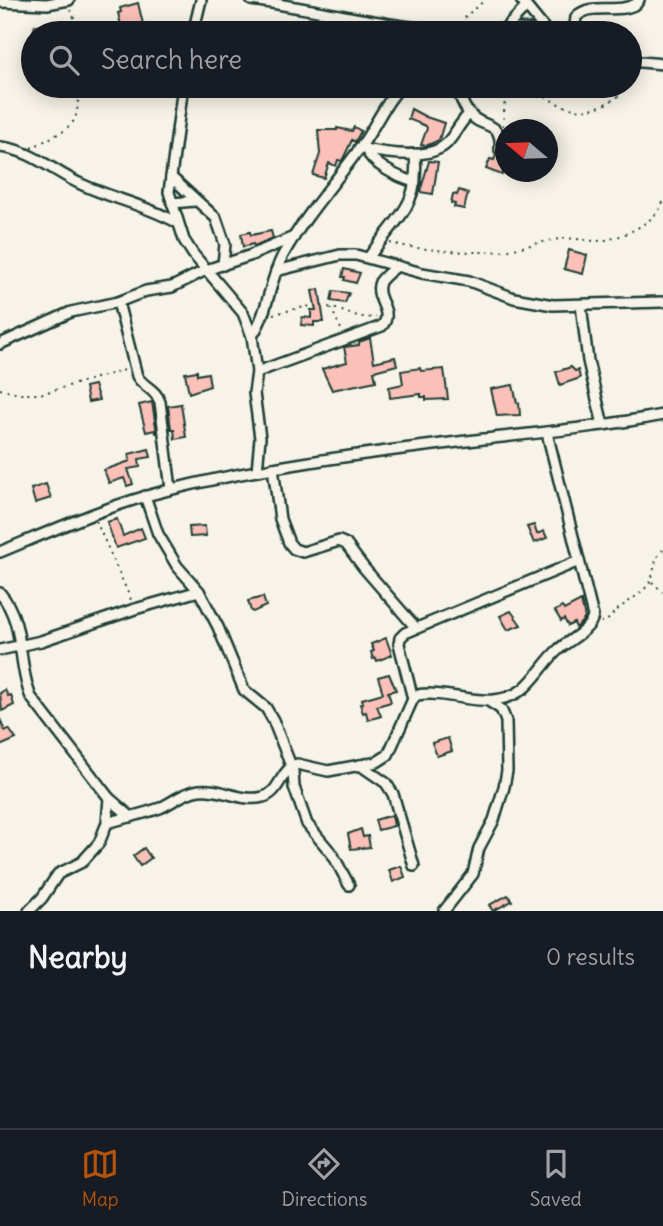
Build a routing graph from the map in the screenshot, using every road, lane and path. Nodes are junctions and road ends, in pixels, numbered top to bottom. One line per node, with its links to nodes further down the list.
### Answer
1 (201, 0): 9 (street)
2 (251, 0): 10 (street)
3 (485, 0): 11 (path)
4 (639, 0): 14 (street)
5 (66, 1): 6 (street); 8 (path)
6 (0, 2)
7 (523, 3): 12 (street); 13 (street)
8 (76, 21)
9 (195, 21)
10 (366, 21)
11 (464, 21)
12 (511, 21)
13 (538, 21)
14 (576, 21)
15 (642, 62): 16 (street)
16 (663, 64)
17 (79, 98): 29 (path)
18 (181, 98): 31 (street)
19 (390, 98): 28 (street)
20 (463, 98): 24 (street)
21 (506, 98): 25 (path)
22 (548, 98): 23 (path)
23 (617, 98)
24 (470, 113): 26 (street); 30 (street)
25 (505, 119)
26 (495, 128)
27 (0, 147): 29 (street)
28 (363, 149): 30 (street); 32 (street); 37 (street)
29 (24, 152): 36 (street)
30 (415, 153): 32 (street)
31 (171, 177): 33 (street); 35 (street)
32 (415, 182): 38 (street)
33 (195, 201): 35 (street); 40 (street)
34 (663, 202): 38 (path)
35 (172, 203): 36 (street)
36 (178, 223): 42 (street)
37 (294, 237): 40 (street); 43 (street)
38 (382, 240): 39 (street)
39 (369, 257): 41 (street); 43 (street)
40 (223, 265): 42 (street)
41 (397, 266): 46 (street); 49 (street)
42 (206, 270): 44 (street); 50 (street)
43 (276, 271): 48 (street)
44 (118, 302): 52 (street); 53 (street)
45 (663, 302): 46 (street)
46 (581, 305): 57 (street)
47 (331, 308): 48 (path); 49 (path); 51 (path)
48 (265, 314): 50 (street)
49 (387, 314): 51 (street)
50 (252, 336): 54 (street)
51 (344, 339): 54 (street)
52 (0, 344)
53 (136, 367): 55 (path); 61 (street)
54 (257, 372): 60 (street)
55 (0, 389)
56 (663, 415): 57 (street)
57 (603, 425): 58 (street)
58 (547, 433): 59 (street); 66 (street)
59 (273, 468): 60 (street); 73 (street)
60 (257, 471): 61 (street)
61 (171, 489): 62 (street)
62 (145, 496): 63 (street); 68 (street)
63 (93, 514): 65 (street); 71 (path)
64 (663, 550): 67 (path)
65 (0, 552)
66 (579, 561): 72 (street); 73 (street)
67 (651, 582): 69 (path); 72 (path)
68 (199, 592): 71 (street); 79 (street)
69 (663, 592)
70 (0, 593): 74 (street)
71 (135, 609): 74 (street)
72 (590, 625): 77 (street)
73 (416, 628): 76 (street)
74 (21, 645): 75 (street); 80 (street)
75 (0, 650)
76 (413, 699): 77 (street); 78 (street)
77 (490, 702): 86 (street)
78 (360, 765): 79 (street); 83 (street)
79 (291, 766): 81 (street); 84 (street)
80 (109, 798): 81 (street); 82 (street)
81 (131, 817): 82 (street)
82 (107, 823): 85 (street)
83 (414, 866)
84 (349, 885)
85 (29, 911)
86 (444, 911)

